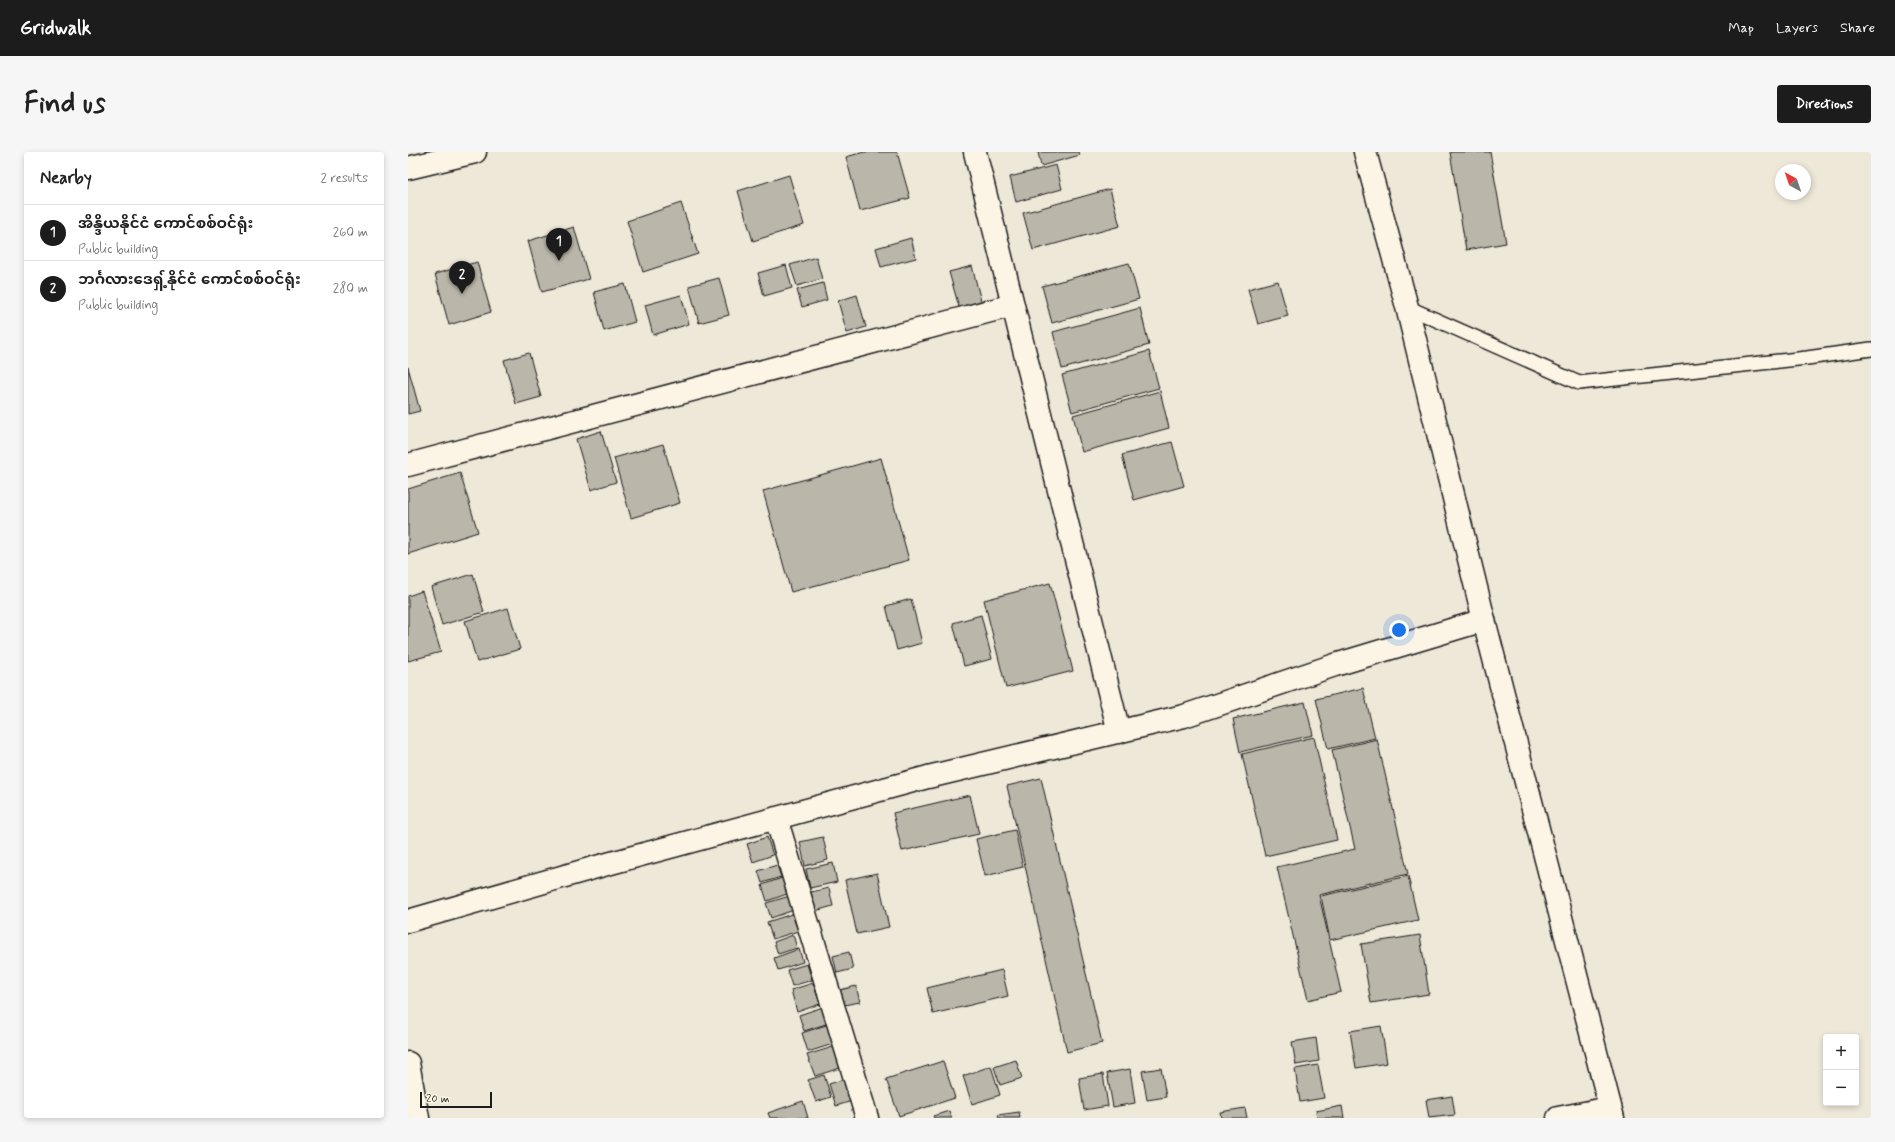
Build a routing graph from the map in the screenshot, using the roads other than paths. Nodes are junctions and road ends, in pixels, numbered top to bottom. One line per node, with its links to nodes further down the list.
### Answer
1 (475, 152): 4 (street)
2 (975, 152): 6 (street)
3 (1365, 152): 7 (street)
4 (441, 156): 5 (street)
5 (408, 168)
6 (1013, 305): 9 (street); 11 (street)
7 (1408, 307): 8 (lane); 10 (street)
8 (1871, 349)
9 (408, 465)
10 (1484, 620): 11 (street); 15 (street)
11 (1119, 732): 12 (street)
12 (776, 818): 13 (street); 17 (street)
13 (408, 921)
14 (408, 1063): 16 (street)
15 (1612, 1113): 18 (street)
16 (418, 1118)
17 (867, 1118)
18 (1558, 1118)

